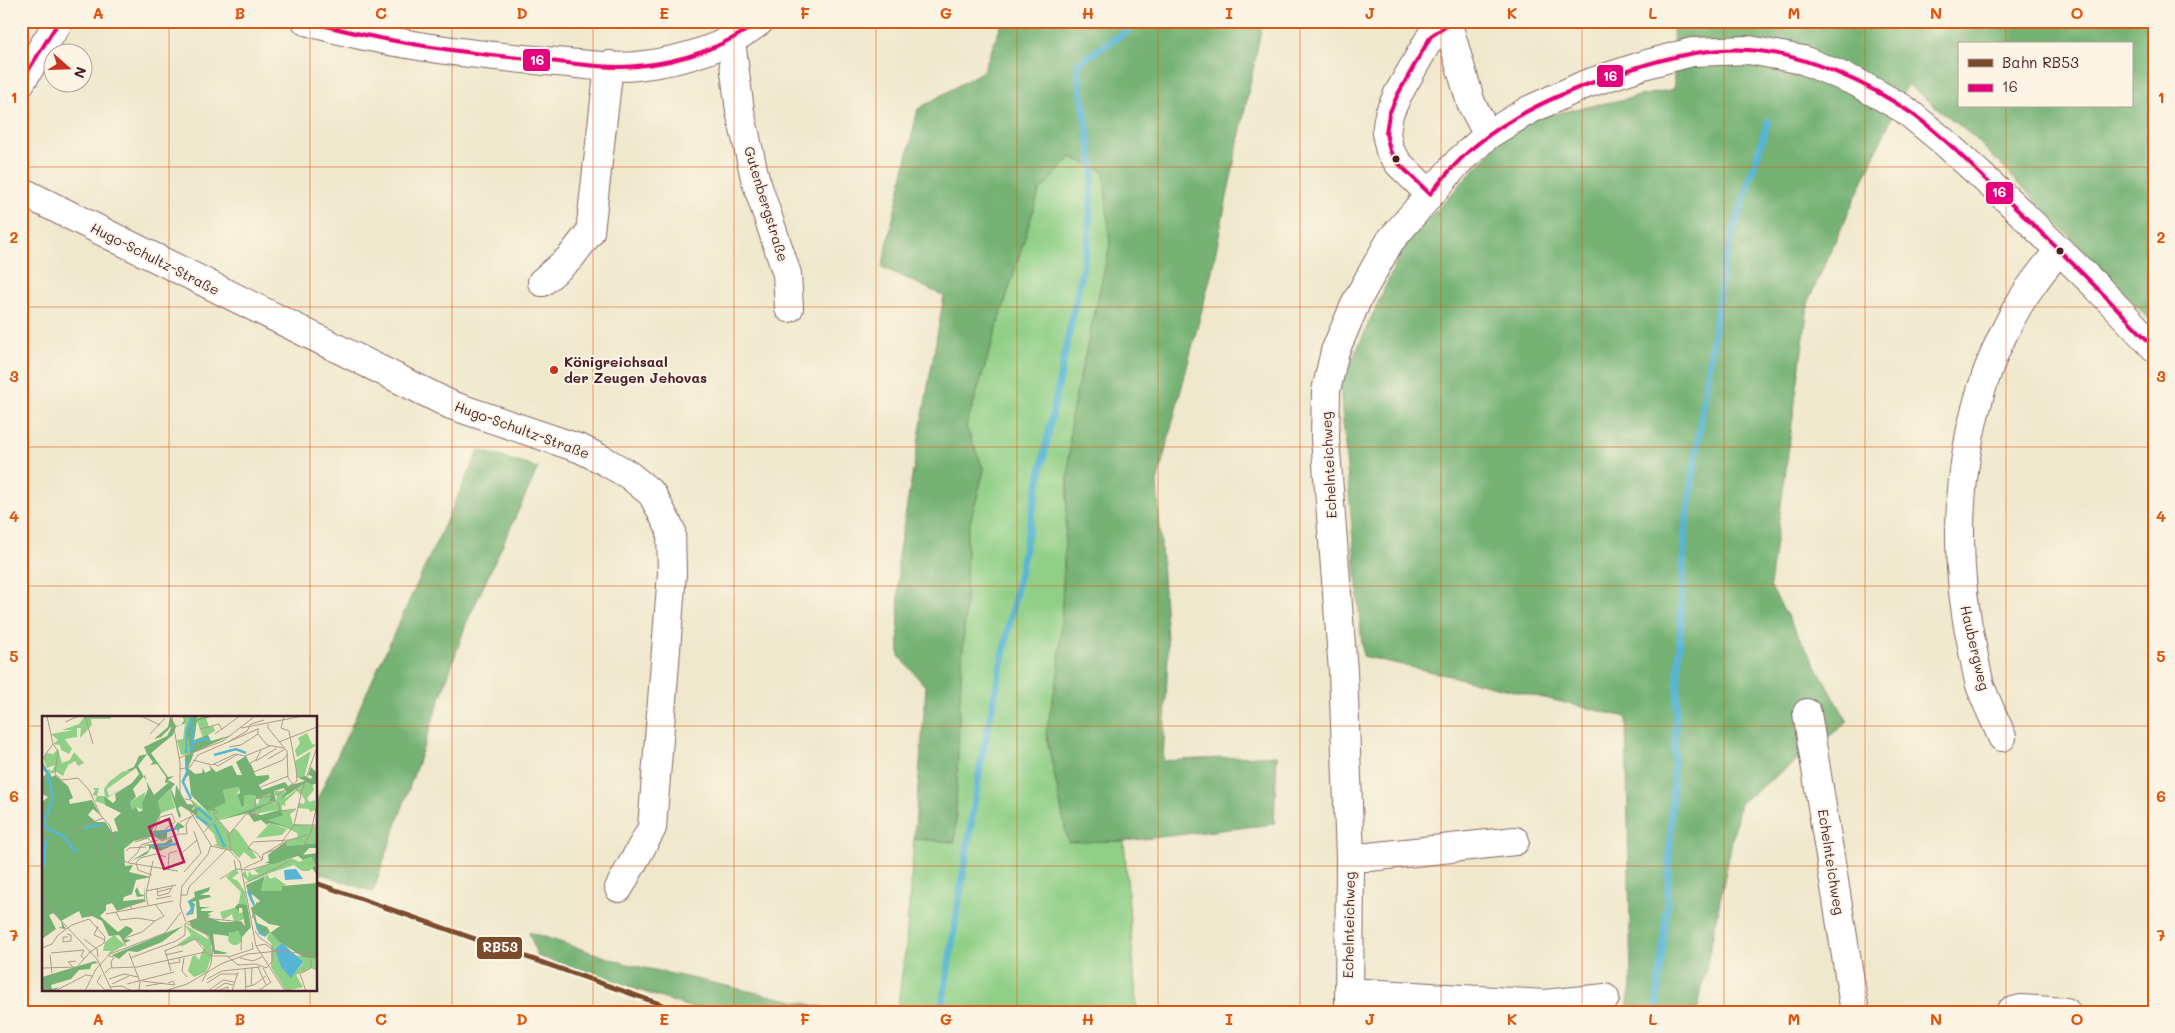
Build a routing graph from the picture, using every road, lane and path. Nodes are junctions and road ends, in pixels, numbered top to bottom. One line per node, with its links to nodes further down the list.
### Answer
1 (59, 21): 7 (street)
2 (306, 21): 6 (street)
3 (760, 21): 5 (street)
4 (1447, 23): 8 (street); 10 (street)
5 (731, 40): 6 (street); 13 (street, Gutenbergstraße)
6 (609, 65): 12 (street)
7 (21, 82)
8 (1488, 135): 10 (street, Echelnteichweg); 11 (street, Echelnteichweg)
9 (21, 191): 19 (street, Hugo-Schultz-Straße)
10 (1430, 194): 18 (street, Echelnteichweg)
11 (2059, 250): 14 (street, Echelnteichweg); 16 (street, Haubergweg)
12 (542, 282)
13 (789, 308)
14 (2154, 347)
15 (1807, 713): 22 (street, Echelnteichweg)
16 (2002, 737)
17 (1515, 841): 18 (street, Echelnteichweg)
18 (1350, 857): 21 (street, Echelnteichweg)
19 (619, 888)
20 (1605, 998): 21 (street, Echelnteichweg)
21 (1349, 1002)
22 (1856, 1012)
23 (2010, 1012): 24 (street)
24 (2066, 1012)

